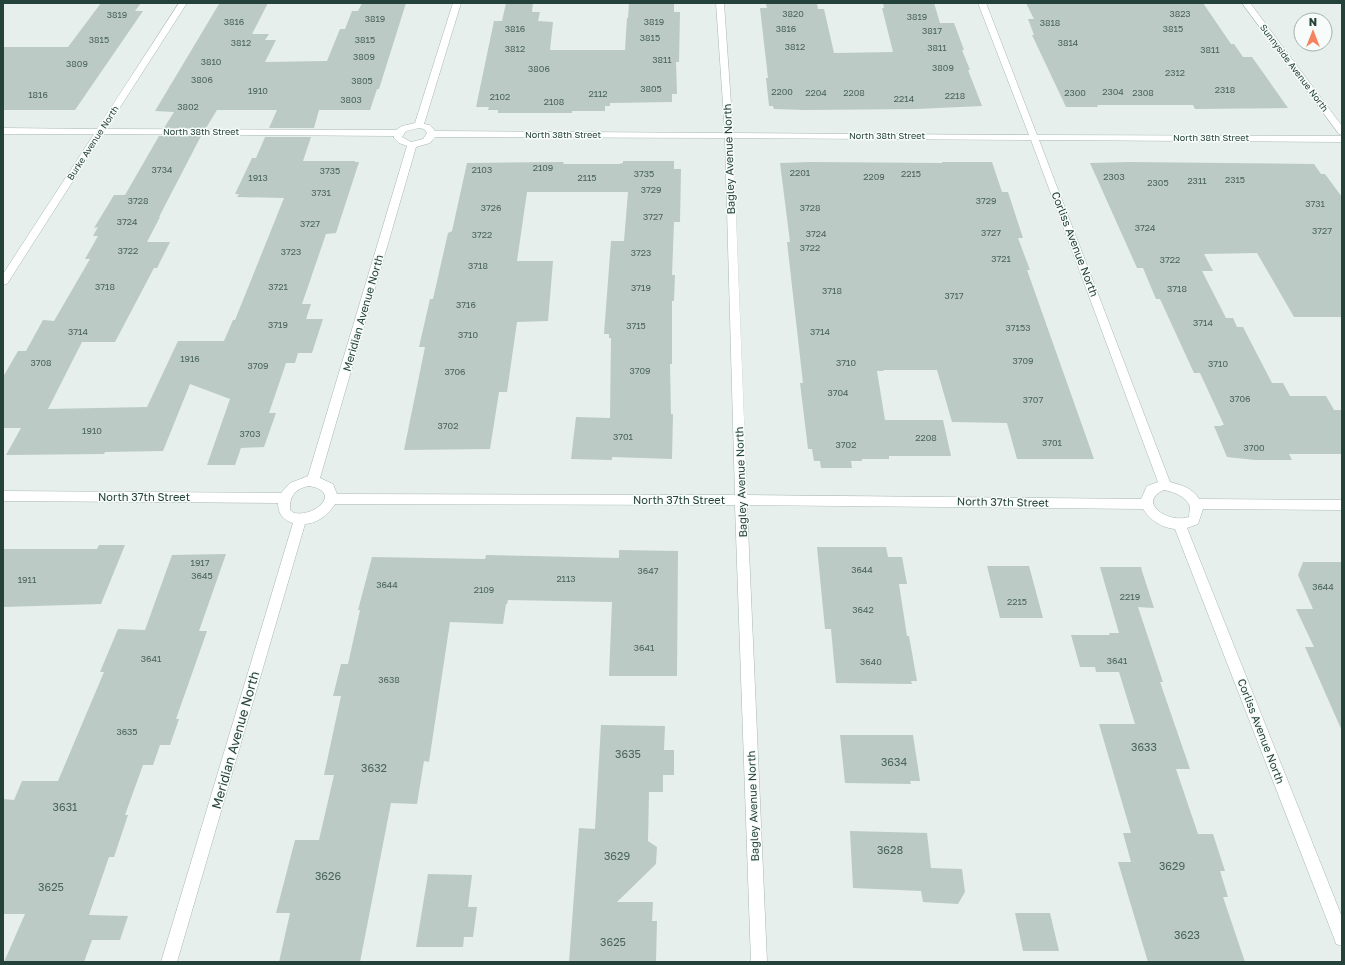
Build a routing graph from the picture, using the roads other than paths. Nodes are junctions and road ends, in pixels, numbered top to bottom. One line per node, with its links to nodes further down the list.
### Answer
1 (183, 3): 8 (street, Burke Avenue North)
2 (457, 3): 6 (street)
3 (720, 3): 12 (street, Bagley Avenue North)
4 (982, 3): 13 (street, Corliss Avenue North)
5 (1246, 3): 9 (street, Sunnyside Avenue North)
6 (419, 125): 10 (street); 11 (street)
7 (3, 131): 8 (street, North 38th Street)
8 (101, 132): 10 (street, North 38th Street); 16 (street, Burke Avenue North)
9 (1342, 132)
10 (399, 133): 15 (street)
11 (431, 134): 12 (street, North 38th Street); 15 (street)
12 (729, 135): 13 (street, North 38th Street); 22 (street, Bagley Avenue North)
13 (1034, 137): 14 (street, North 38th Street); 18 (street, Corliss Avenue North)
14 (1342, 139)
15 (412, 144): 17 (street, Meridian Avenue North)
16 (3, 282)
17 (313, 481): 20 (street); 21 (street)
18 (1165, 486): 23 (street); 24 (street)
19 (3, 496): 20 (street, North 37th Street)
20 (284, 498): 26 (street)
21 (331, 499): 22 (street, North 37th Street); 26 (street)
22 (741, 500): 23 (street, North 37th Street); 30 (street, Bagley Avenue North)
23 (1147, 504): 27 (street)
24 (1196, 504): 25 (street); 27 (street)
25 (1342, 506)
26 (300, 519): 29 (street, Meridian Avenue North)
27 (1180, 525): 28 (street, Corliss Avenue North)
28 (1342, 938)
29 (169, 962)
30 (759, 962)

